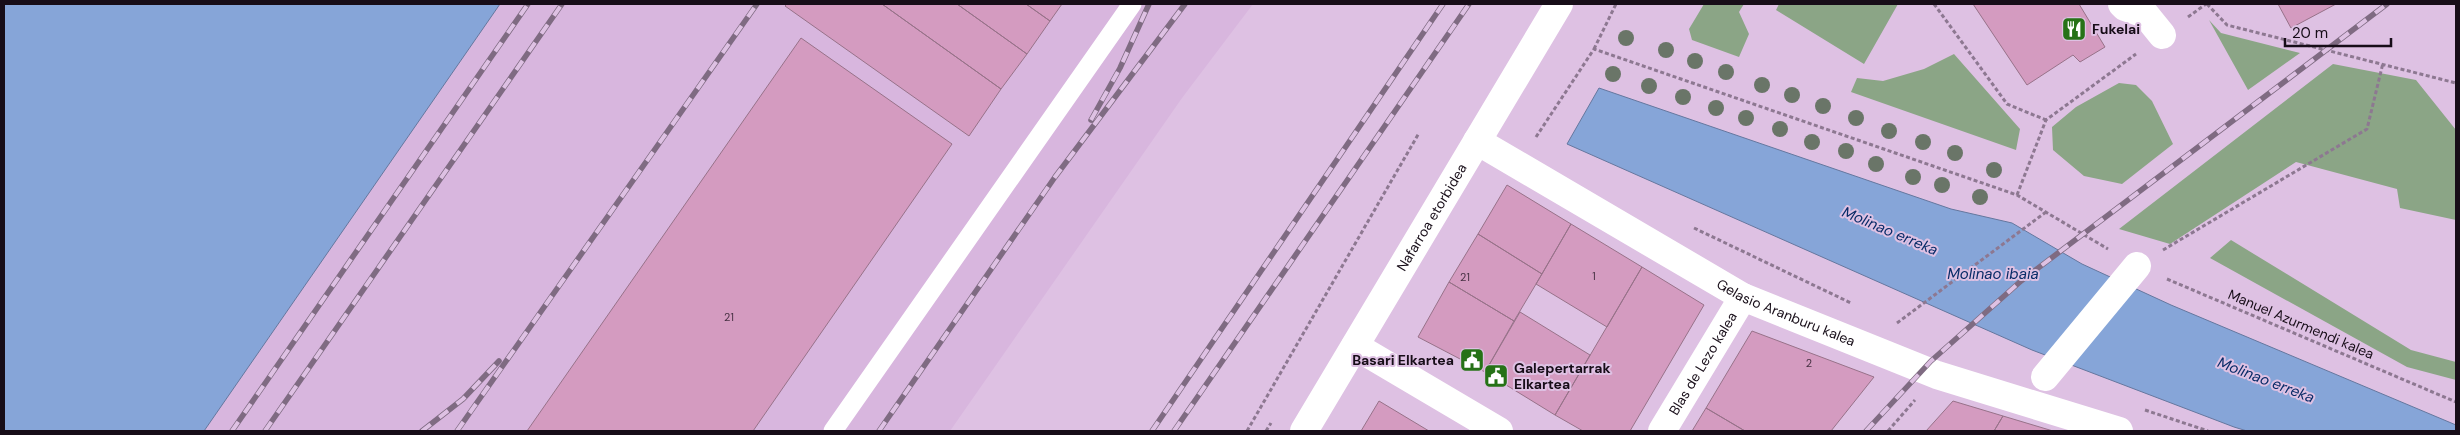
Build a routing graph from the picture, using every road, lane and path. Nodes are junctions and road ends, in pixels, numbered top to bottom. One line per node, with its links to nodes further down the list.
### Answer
1 (1132, 4): 28 (lane)
2 (1559, 4): 13 (street, Nafarroa etorbidea)
3 (1616, 4): 8 (path)
4 (1934, 4): 11 (path)
5 (2122, 4): 7 (street)
6 (2207, 4): 7 (path); 9 (path)
7 (2162, 35): 11 (path)
8 (1594, 49): 14 (path); 15 (path, Manuel Azurmendi kalea)
9 (2383, 63): 10 (path); 18 (path)
10 (2456, 83)
11 (2046, 120): 15 (path)
12 (1419, 133): 29 (path)
13 (1477, 141): 14 (street, Gelasio Aranburu kalea); 24 (street, Nafarroa etorbidea)
14 (1518, 165): 19 (street, Gelasio Aranburu kalea)
15 (2017, 195): 16 (path, Manuel Azurmendi kalea)
16 (2046, 212): 18 (path, Manuel Azurmendi kalea); 22 (path)
17 (1686, 224): 20 (path)
18 (2137, 266): 25 (street); 26 (path, Manuel Azurmendi kalea)
19 (1743, 297): 32 (street, Blas de Lezo kalea); 33 (street, Gelasio Aranburu kalea)
20 (1852, 303)
21 (1888, 320): 22 (path)
22 (1896, 324): 23 (path)
23 (1905, 328)
24 (1355, 346): 30 (street, Nafarroa etorbidea); 31 (street)
25 (2045, 377)
26 (2456, 402)
27 (2136, 407): 34 (path)
28 (833, 431)
29 (1247, 431)
30 (1304, 431)
31 (1499, 431)
32 (1662, 431)
33 (2119, 431)
34 (2208, 431)

